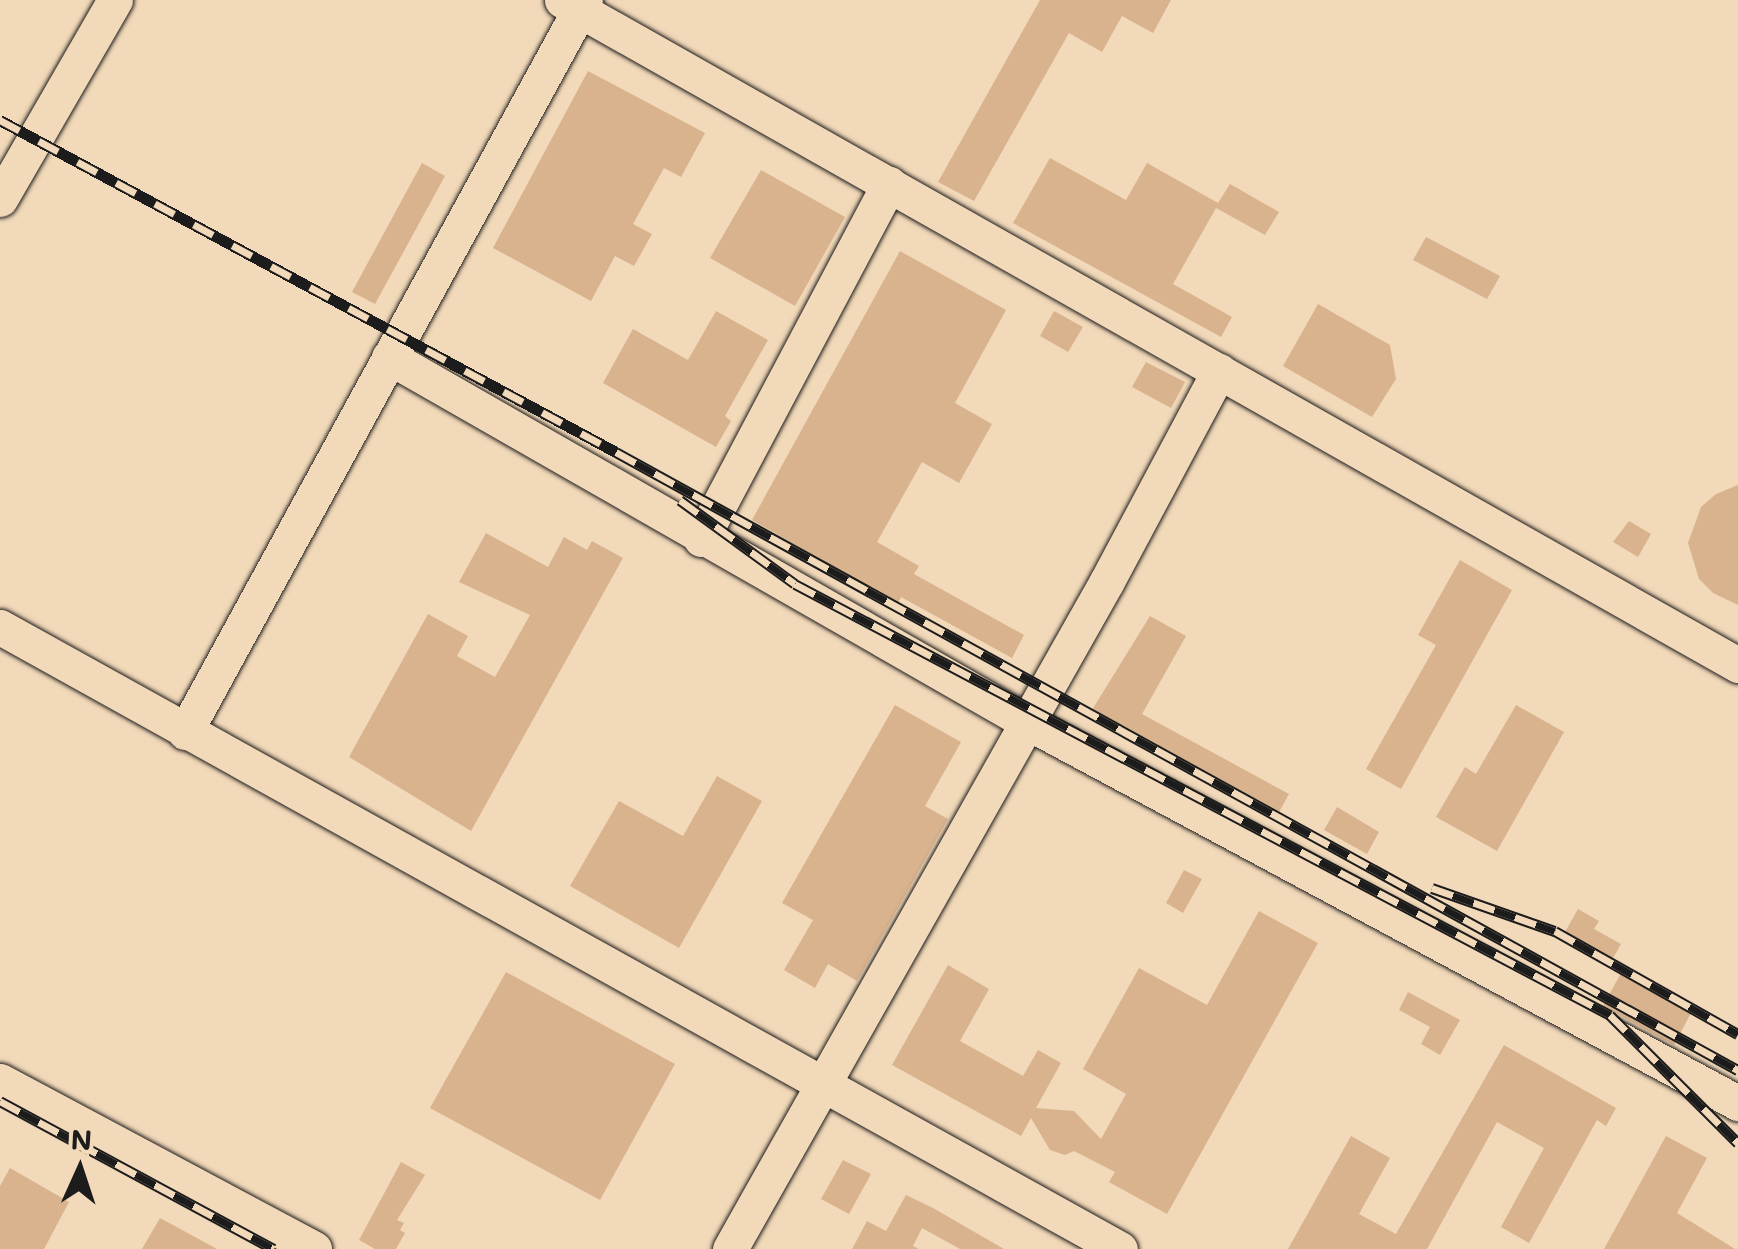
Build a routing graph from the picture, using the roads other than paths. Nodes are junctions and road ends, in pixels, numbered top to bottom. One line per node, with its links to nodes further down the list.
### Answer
1 (115, 0): 4 (street)
2 (575, 3): 3 (street); 5 (street)
3 (889, 184): 6 (street); 7 (street)
4 (0, 198)
5 (389, 358): 7 (street); 11 (street)
6 (1219, 371): 9 (street); 10 (street)
7 (701, 539): 10 (street)
8 (0, 627): 11 (street)
9 (1738, 665)
10 (1027, 722): 13 (street); 14 (street)
11 (185, 732): 13 (street)
12 (0, 1081): 15 (street)
13 (820, 1084): 16 (street); 17 (street)
14 (1738, 1103)
15 (314, 1249)
16 (730, 1249)
17 (1120, 1249)

